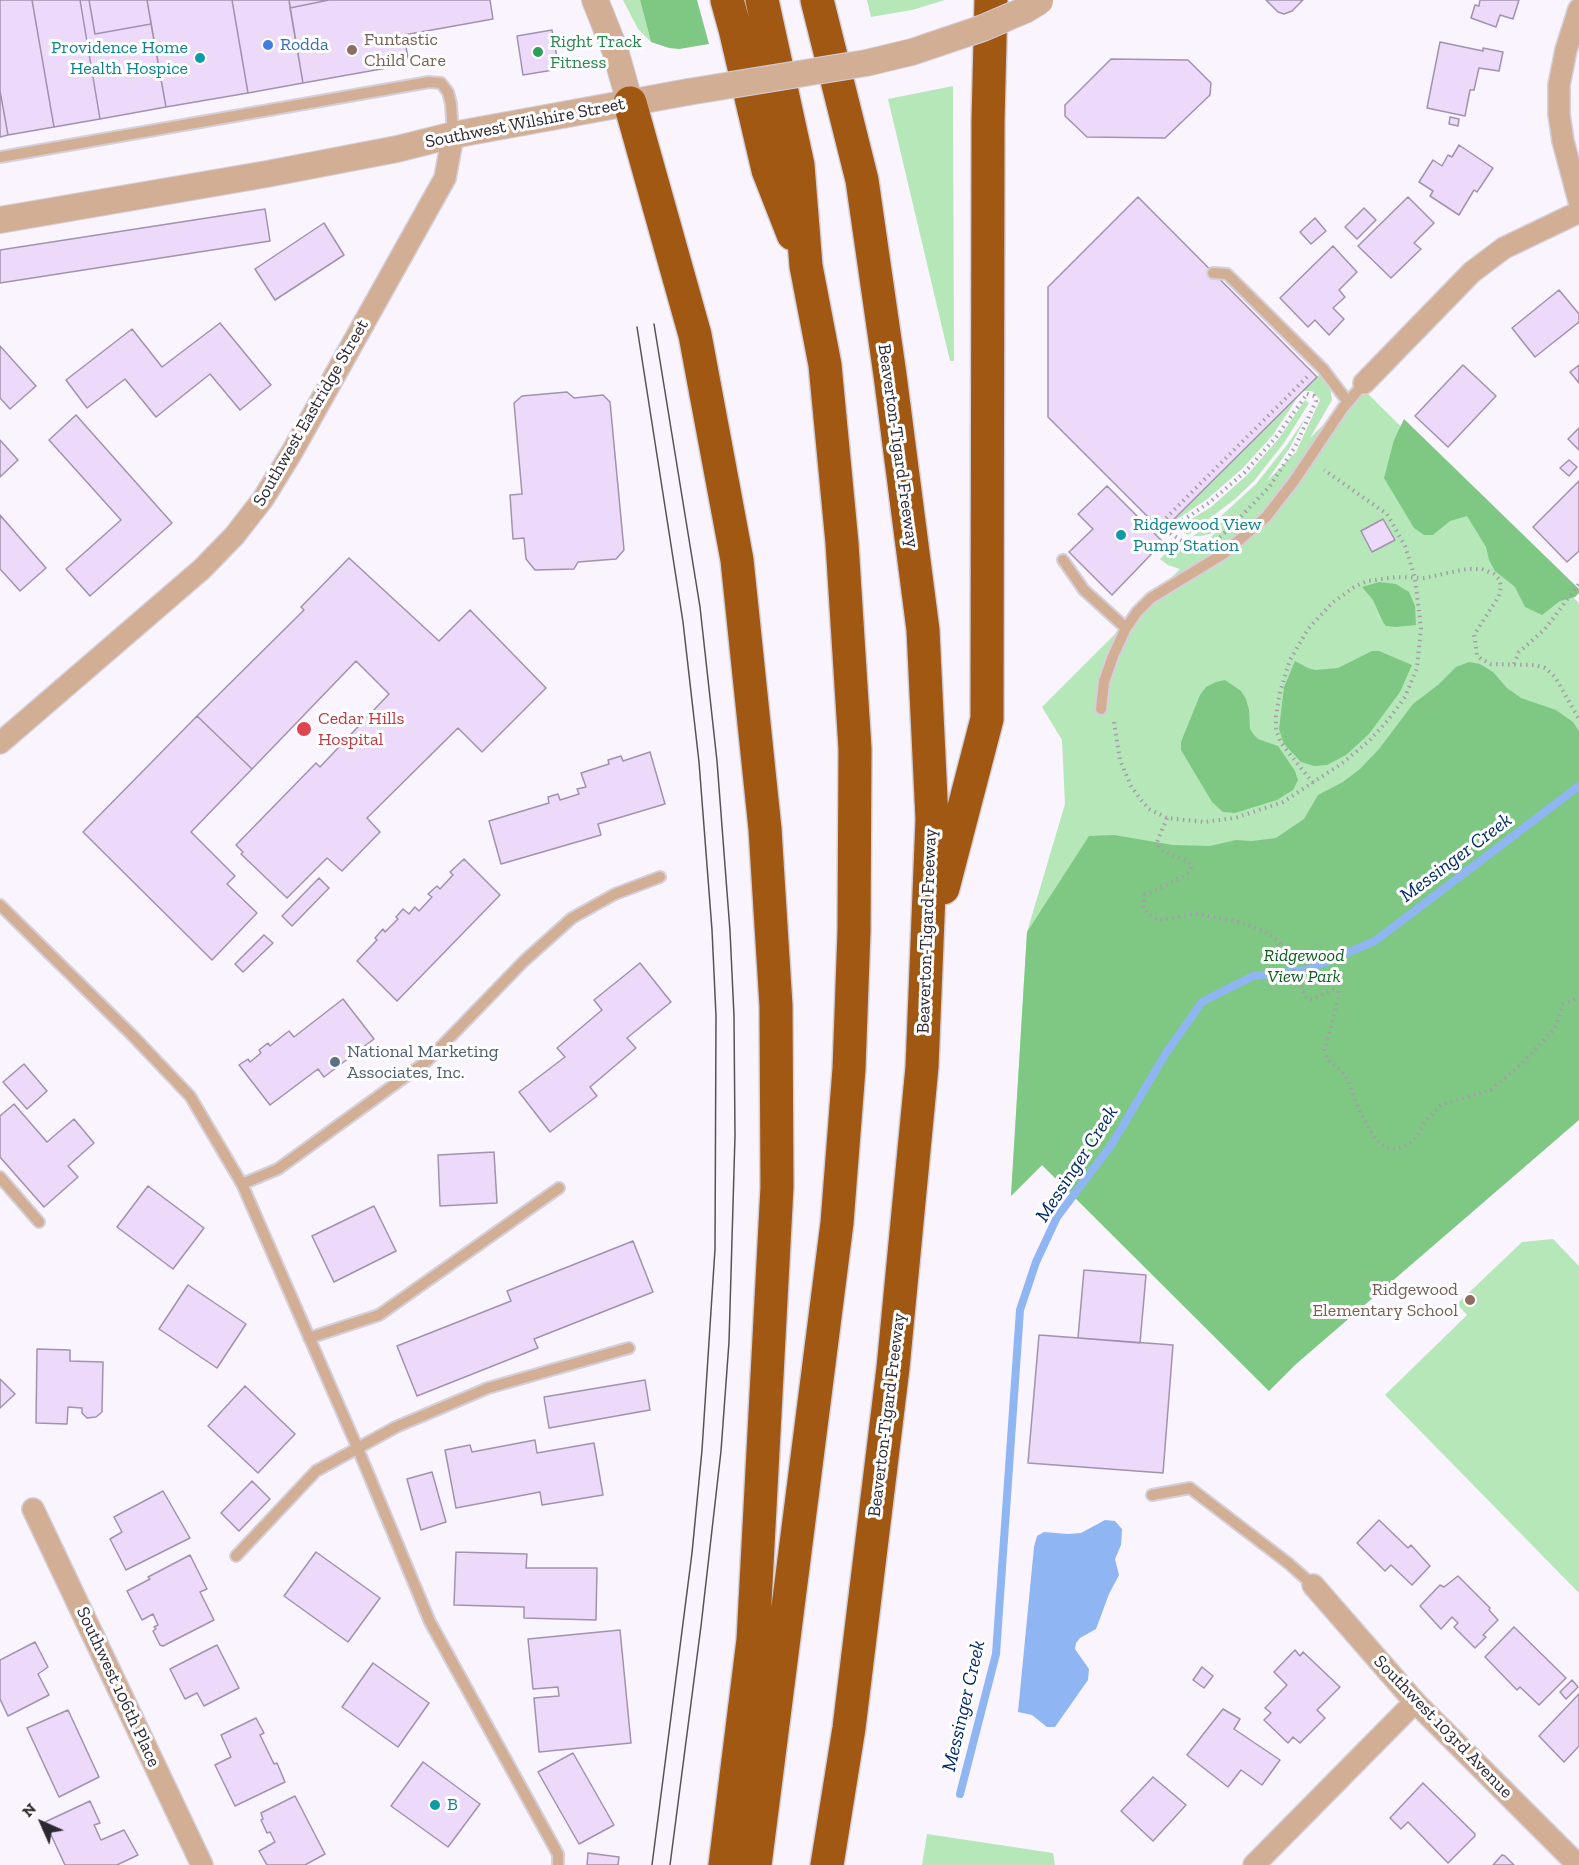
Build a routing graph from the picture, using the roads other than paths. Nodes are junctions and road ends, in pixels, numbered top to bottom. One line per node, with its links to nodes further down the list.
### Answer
1 (595, 0): 8 (street)
2 (727, 0): 14 (highway)
3 (762, 0): 14 (highway)
4 (817, 0): 24 (highway, Beaverton-Tigard Freeway)
5 (991, 0): 24 (highway)
6 (1041, 1): 8 (street, Southwest Wilshire Street, bridge)
7 (1579, 9): 11 (street)
8 (630, 103): 9 (street, Southwest Wilshire Street); 39 (highway)
9 (453, 135): 10 (lane); 13 (street, Southwest Wilshire Street); 21 (street, Southwest Eastridge Street)
10 (0, 157)
11 (1579, 201)
12 (1579, 212): 16 (street)
13 (0, 220)
14 (806, 266): 40 (highway)
15 (1214, 273): 17 (lane)
16 (1364, 383): 17 (lane)
17 (1348, 402): 19 (lane)
18 (1063, 560): 19 (lane)
19 (1126, 628): 20 (lane)
20 (1101, 709)
21 (0, 743)
22 (660, 878): 26 (lane)
23 (0, 905): 26 (lane)
24 (927, 948): 41 (highway, Beaverton-Tigard Freeway)
25 (0, 1177): 28 (lane)
26 (242, 1184): 29 (lane)
27 (559, 1188): 29 (lane)
28 (39, 1222)
29 (309, 1338): 31 (lane)
30 (629, 1348): 31 (lane)
31 (358, 1449): 34 (lane); 38 (lane)
32 (1152, 1495): 35 (lane)
33 (33, 1509): 37 (street, Southwest 106th Place)
34 (236, 1556)
35 (1312, 1585): 36 (street, Southwest 103rd Avenue)
36 (1415, 1702): 42 (street); 43 (street, Southwest 103rd Avenue)
37 (202, 1865)
38 (558, 1865)
39 (725, 1865)
40 (755, 1865)
41 (826, 1865)
42 (1254, 1865)
43 (1578, 1865)

